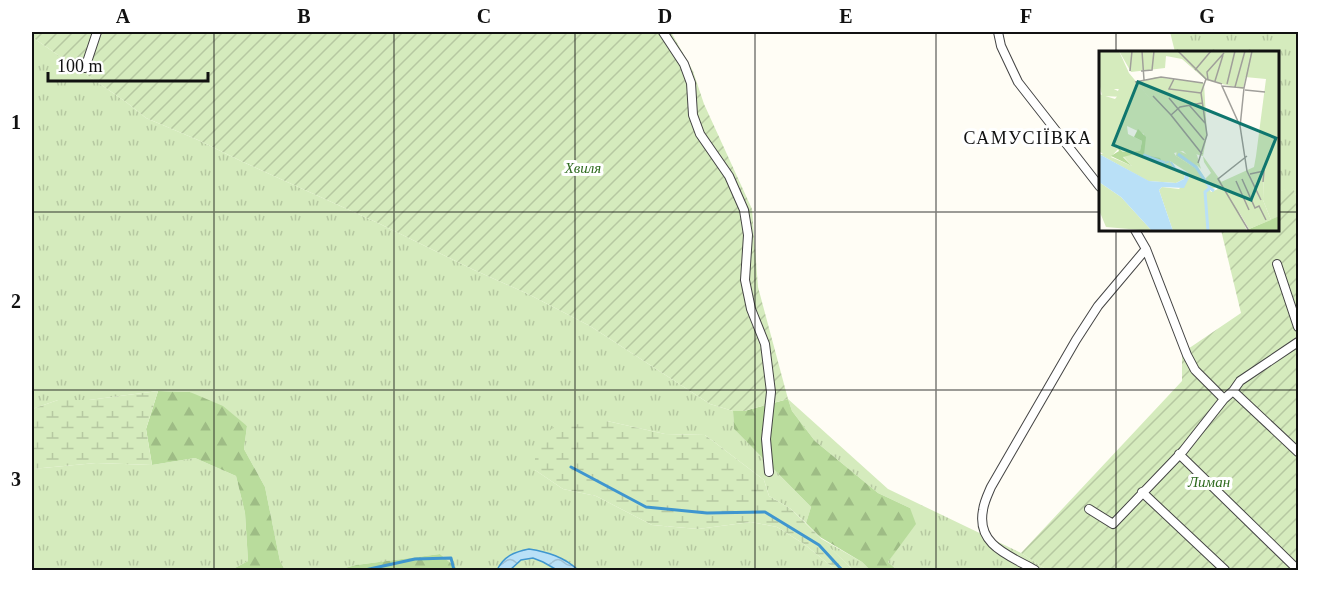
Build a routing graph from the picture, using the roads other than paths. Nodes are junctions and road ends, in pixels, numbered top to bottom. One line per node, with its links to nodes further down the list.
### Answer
1 (97, 32): 6 (street)
2 (663, 32): 17 (street)
3 (991, 32): 5 (street)
4 (998, 32): 5 (street)
5 (1001, 46): 7 (street)
6 (85, 68)
7 (1099, 184)
8 (1136, 231): 9 (street)
9 (1146, 249): 14 (street); 20 (street)
10 (1277, 264): 11 (street)
11 (1299, 327)
12 (1299, 342): 13 (street)
13 (1233, 391): 14 (street); 15 (street)
14 (1224, 399): 16 (street)
15 (1299, 452)
16 (1179, 454): 18 (street); 22 (street)
17 (769, 472)
18 (1142, 492): 19 (street); 21 (street)
19 (1089, 509)
20 (1035, 570)
21 (1225, 570)
22 (1299, 570)

